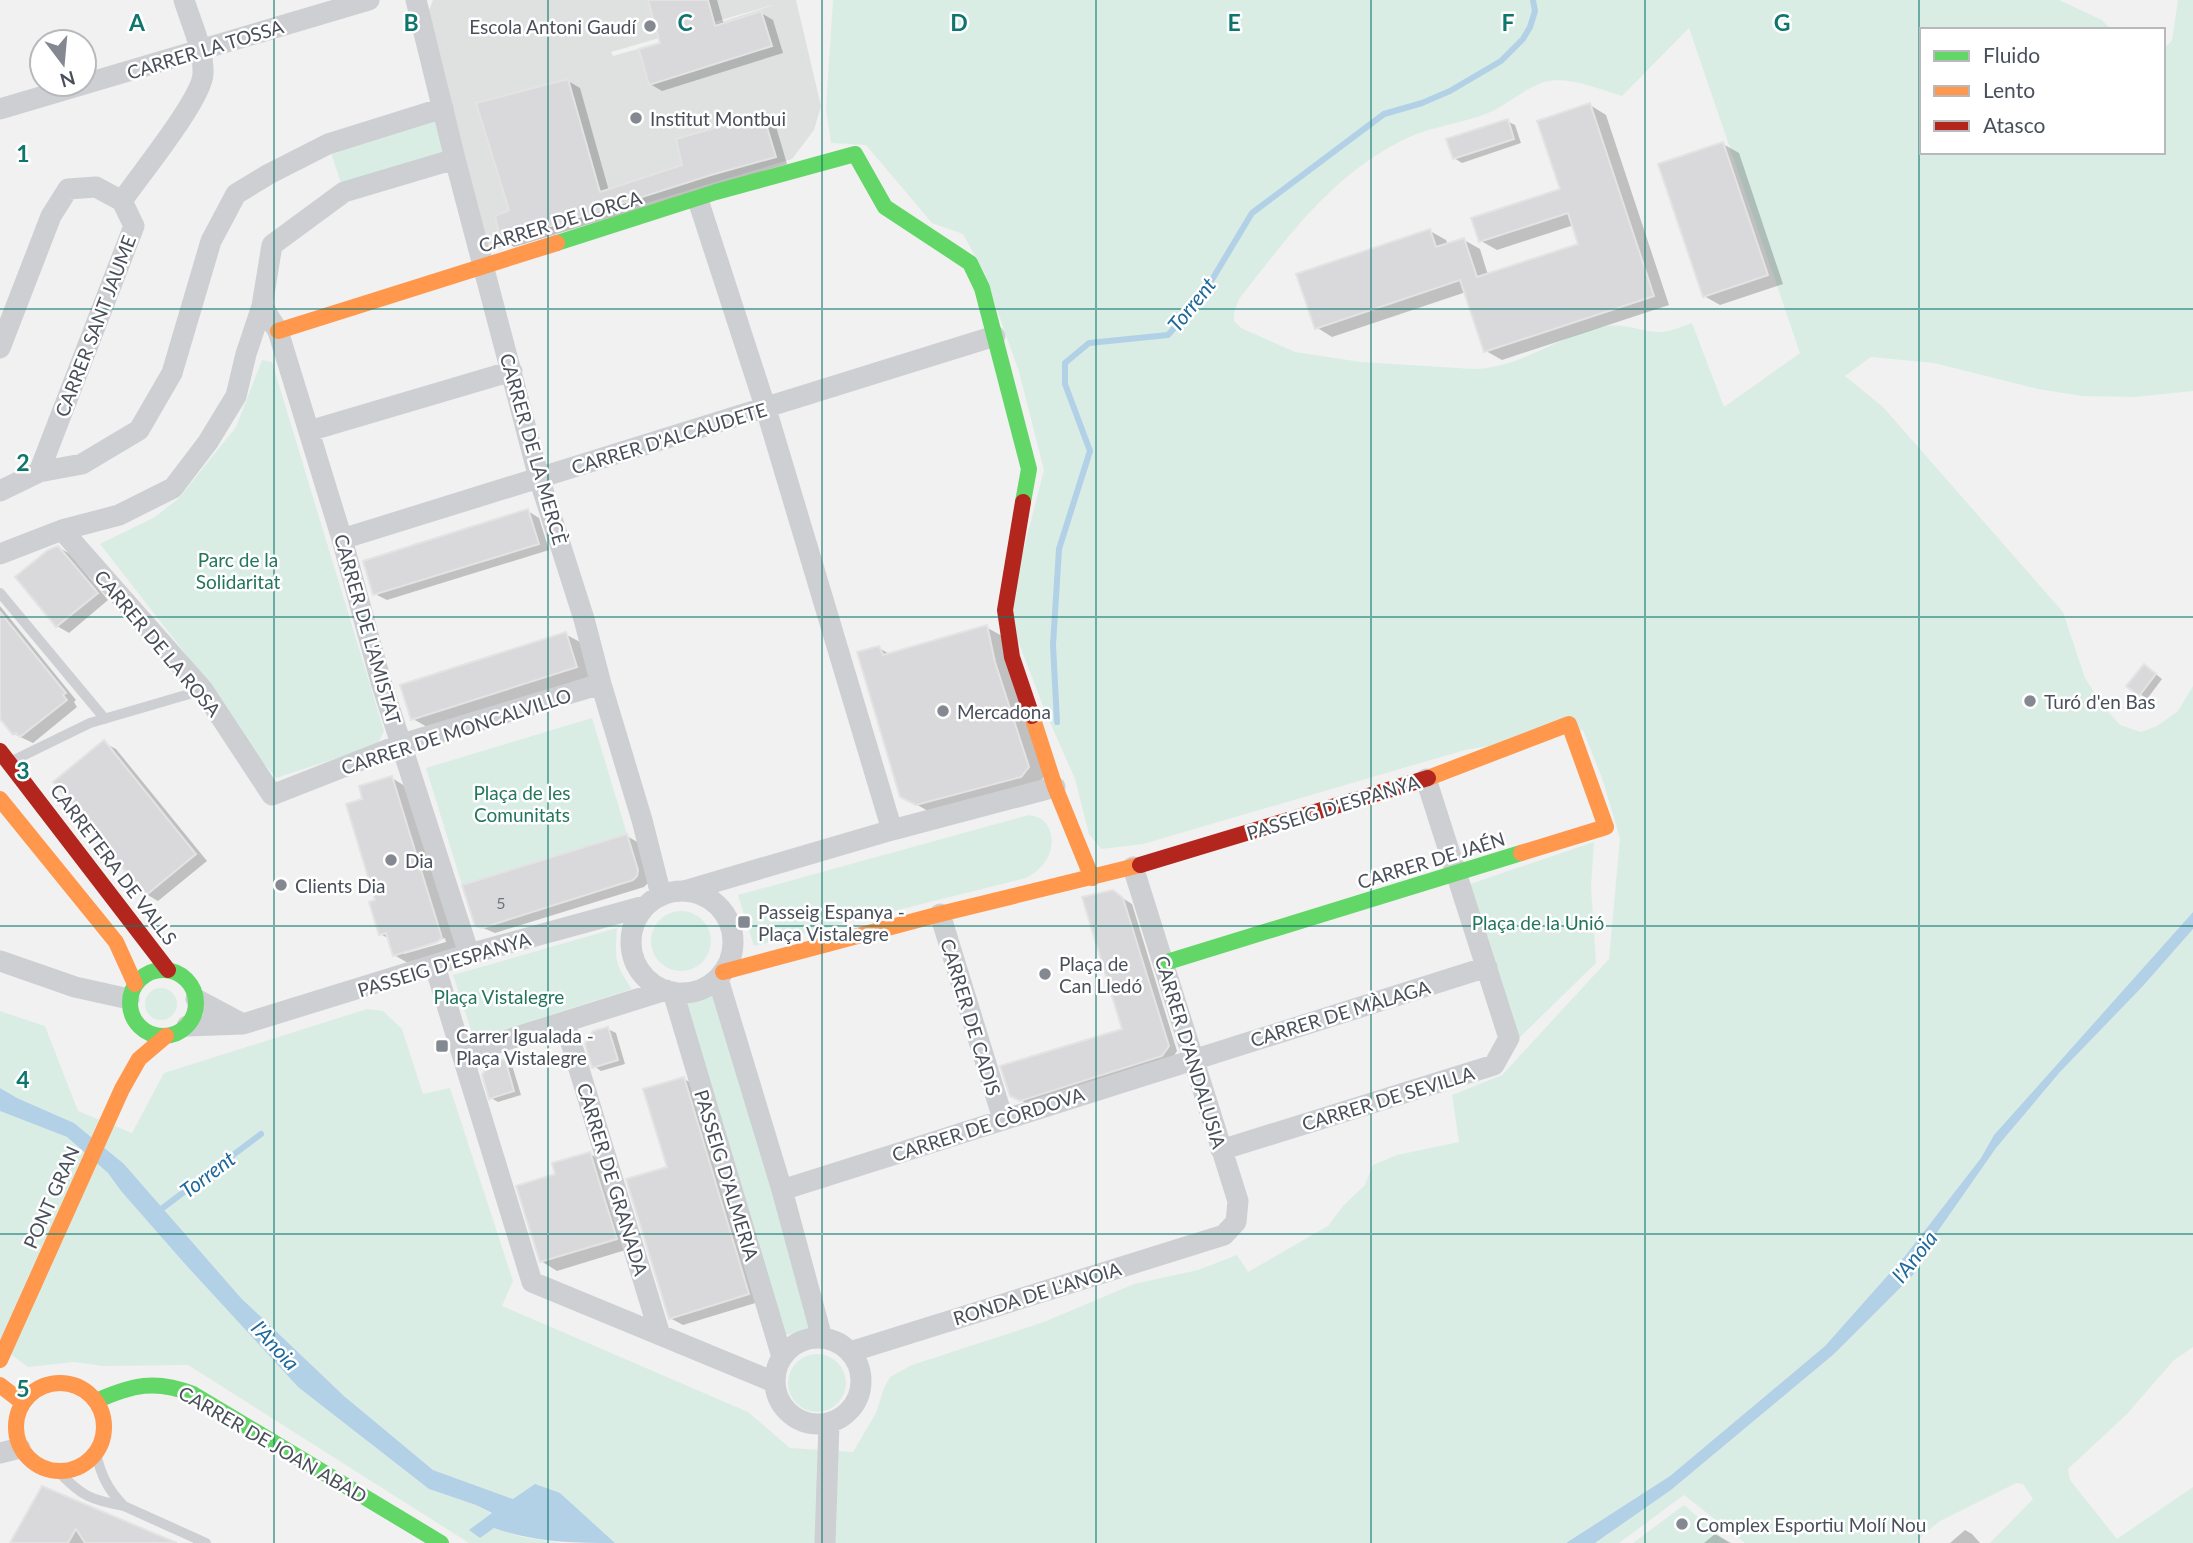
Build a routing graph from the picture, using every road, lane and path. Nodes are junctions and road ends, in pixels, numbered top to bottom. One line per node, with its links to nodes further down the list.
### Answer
1 (184, 0): 4 (street)
2 (369, 0): 4 (street, CARRER LA TOSSA)
3 (416, 0): 5 (street, CARRER DE LA MERCÈ)
4 (200, 49): 6 (street, CARRER LA TOSSA); 9 (street)
5 (443, 108): 7 (street, CARRER DE LA MERCÈ); 18 (street)
6 (0, 109)
7 (455, 159): 10 (street, CARRER DE LA MERCÈ); 11 (street)
8 (698, 200): 10 (street, CARRER DE LORCA); 13 (street, CARRER DE LORCA); 16 (street)
9 (122, 201): 14 (street); 18 (street, CARRER SANT JAUME)
10 (482, 267): 12 (street, CARRER DE LORCA); 15 (street, CARRER DE LA MERCÈ)
11 (262, 306): 12 (street, CARRER DE L'AMISTAT); 21 (street)
12 (278, 331): 17 (street, CARRER DE L'AMISTAT)
13 (995, 336): 16 (street, CARRER D'ALCAUDETE); 32 (street)
14 (0, 348)
15 (512, 371): 17 (street); 19 (street, CARRER DE LA MERCÈ)
16 (766, 409): 19 (street, CARRER D'ALCAUDETE); 35 (street)
17 (309, 431): 22 (street, CARRER DE L'AMISTAT)
18 (39, 472): 20 (street)
19 (540, 478): 22 (street, CARRER D'ALCAUDETE); 25 (street, CARRER DE LA MERCÈ)
20 (0, 491)
21 (62, 530): 23 (street); 26 (street, CARRER DE LA ROSA)
22 (342, 539): 29 (street, CARRER DE L'AMISTAT)
23 (0, 554)
24 (0, 593): 27 (lane)
25 (601, 684): 29 (street, CARRER DE MONCALVILLO); 40 (street, CARRER DE LA MERCÈ)
26 (203, 690): 27 (lane); 33 (street, CARRER DE LA ROSA)
27 (105, 719): 30 (lane)
28 (1569, 724): 31 (street, PASSEIG D'ESPANYA); 37 (street, CARRER DE JAÉN)
29 (402, 744): 33 (street, CARRER DE MONCALVILLO); 42 (street, CARRER DE L'AMISTAT)
30 (5, 756): 47 (street, CARRETERA DE VALLS)
31 (1426, 779): 36 (street, PASSEIG D'ESPANYA); 37 (street, CARRER DE SEVILLA)
32 (1055, 787): 35 (street, PASSEIG D'ESPANYA); 38 (street)
33 (272, 795)
34 (0, 799): 49 (street)
35 (892, 830): 39 (street, PASSEIG D'ESPANYA)
36 (1133, 867): 38 (street, PASSEIG D'ESPANYA); 44 (street, CARRER D'ANDALUSIA)
37 (1457, 875): 44 (street, CARRER DE JAÉN); 46 (street, CARRER DE SEVILLA)
38 (1093, 878): 41 (street, PASSEIG D'ESPANYA)
39 (684, 891): 40 (street, PASSEIG D'ESPANYA); 48 (street)
40 (653, 900): 42 (street, PASSEIG D'ESPANYA); 50 (street)
41 (940, 914): 48 (street, PASSEIG D'ESPANYA); 60 (street, CARRER DE CADIS)
42 (469, 954): 45 (street, PASSEIG D'ESPANYA)
43 (0, 961): 49 (street)
44 (1164, 962): 58 (street, CARRER D'ANDALUSIA)
45 (435, 966): 54 (street, PASSEIG D'ESPANYA); 57 (street)
46 (1487, 967): 58 (street, CARRER DE MÀLAGA); 61 (street, CARRER DE SEVILLA)
47 (168, 970): 49 (street); 51 (street)
48 (720, 975): 50 (street, PASSEIG D'ESPANYA); 62 (street)
49 (132, 991): 52 (street)
50 (669, 991): 53 (street, PASSEIG D'ESPANYA); 67 (street, PASSEIG D'ALMERIA)
51 (196, 999): 54 (street); 55 (street)
52 (135, 1021): 56 (street); 59 (street)
53 (565, 1023): 57 (street, PASSEIG D'ESPANYA); 64 (street, CARRER DE GRANADA)
54 (243, 1024): 55 (street, PASSEIG D'ESPANYA)
55 (187, 1026): 56 (street)
56 (166, 1036): 59 (street)
57 (462, 1054): 64 (street)
58 (1193, 1059): 60 (street, CARRER DE CÒRDOVA); 61 (street, CARRER D'ANDALUSIA)
59 (122, 1089): 68 (street, PONT GRAN)
60 (1003, 1119): 62 (street, CARRER DE CÒRDOVA)
61 (1221, 1150): 63 (street, CARRER D'ANDALUSIA)
62 (782, 1190): 65 (street)
63 (1224, 1235): 66 (street, RONDA DE L'ANOIA)
64 (660, 1335): 69 (street)
65 (822, 1338): 66 (street); 67 (street)
66 (850, 1352): 73 (street)
67 (782, 1357): 69 (street)
68 (0, 1360)
69 (775, 1382): 73 (street)
70 (0, 1384): 72 (street)
71 (96, 1401): 72 (street); 75 (street); 79 (street, CARRER DE JOAN ABAD)
72 (23, 1403): 74 (street)
73 (829, 1424): 80 (street)
74 (10, 1451): 76 (street)
75 (96, 1454): 76 (street); 77 (lane)
76 (58, 1472): 77 (lane)
77 (124, 1506): 78 (lane)
78 (206, 1543)
79 (441, 1543)
80 (825, 1543)

